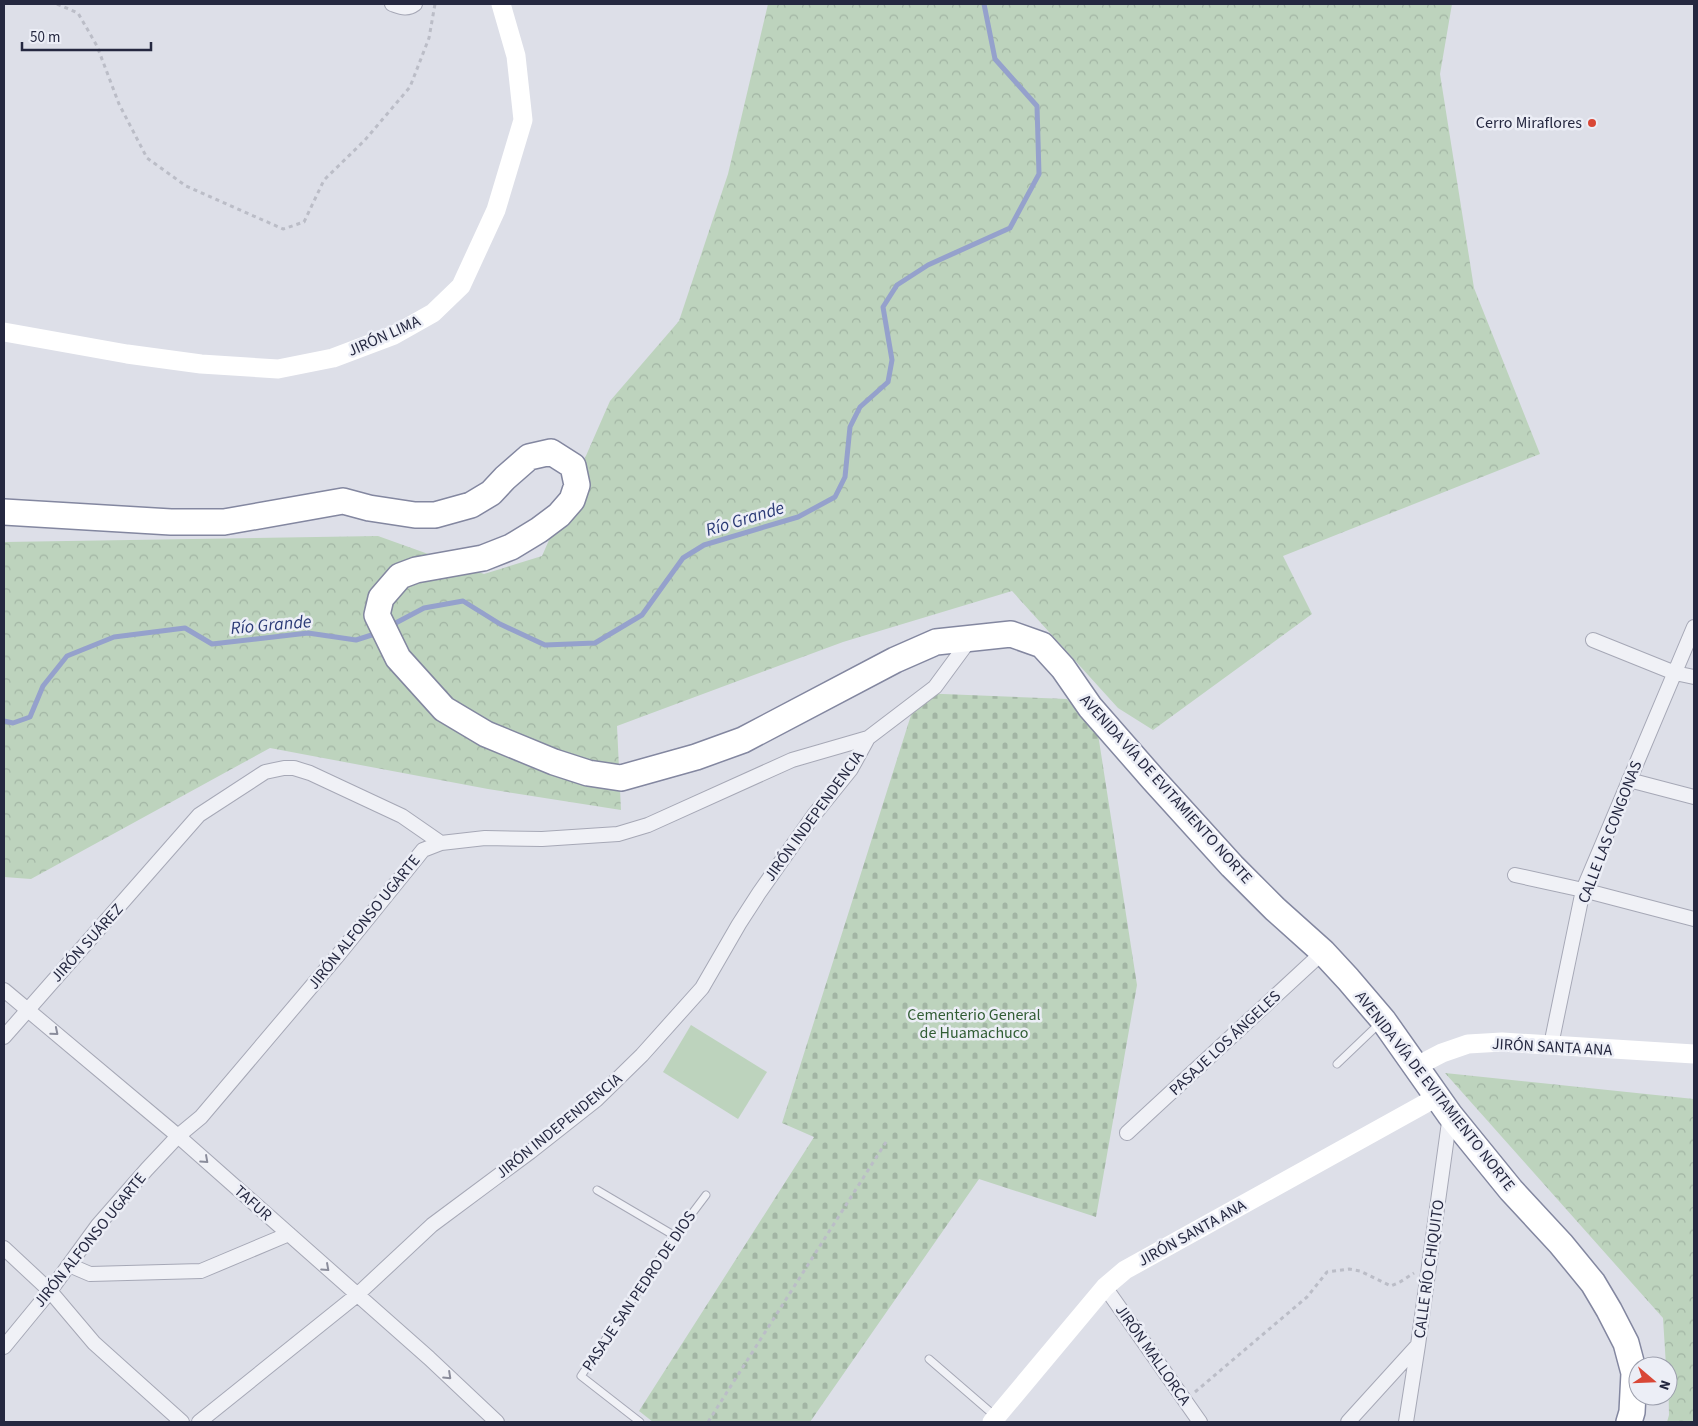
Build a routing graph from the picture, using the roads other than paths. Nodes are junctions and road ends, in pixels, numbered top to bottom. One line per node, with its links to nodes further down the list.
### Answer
1 (392, 4): 2 (street)
2 (415, 4)
3 (501, 4): 4 (street, JIRÓN LIMA)
4 (4, 332)
5 (4, 512): 7 (highway, AVENIDA VÍA DE EVITAMIENTO NORTE)
6 (1694, 627): 9 (street, CALLE LAS CONGONAS)
7 (972, 637): 11 (street, JIRÓN INDEPENDENCIA); 18 (highway, AVENIDA VÍA DE EVITAMIENTO NORTE)
8 (1594, 640): 9 (street)
9 (1675, 673): 10 (street); 12 (street, CALLE LAS CONGONAS)
10 (1694, 677)
11 (868, 738): 14 (street, JIRÓN ALFONSO UGARTE); 38 (street, JIRÓN INDEPENDENCIA)
12 (1630, 780): 13 (street); 16 (street, CALLE LAS CONGONAS)
13 (1694, 798)
14 (441, 843): 20 (street, JIRÓN SUÁREZ); 29 (street, JIRÓN ALFONSO UGARTE)
15 (1515, 875): 16 (street)
16 (1583, 890): 17 (street); 23 (street, CALLE LAS CONGONAS)
17 (1694, 919)
18 (1323, 952): 21 (highway, AVENIDA VÍA DE EVITAMIENTO NORTE); 28 (street, PASAJE LOS ÁNGELES)
19 (4, 990): 20 (street, TAFUR)
20 (28, 1009): 22 (street, JIRÓN SUÁREZ); 29 (street, TAFUR, one-way to 29)
21 (1383, 1020): 25 (lane); 26 (highway, AVENIDA VÍA DE EVITAMIENTO NORTE)
22 (4, 1037)
23 (1551, 1045): 24 (street, JIRÓN SANTA ANA); 26 (street, JIRÓN SANTA ANA)
24 (1694, 1054)
25 (1337, 1064)
26 (1415, 1067): 27 (highway, AVENIDA VÍA DE EVITAMIENTO NORTE)
27 (1443, 1106): 36 (street, JIRÓN SANTA ANA); 39 (street, CALLE RÍO CHIQUITO); 52 (highway, AVENIDA VÍA DE EVITAMIENTO NORTE)
28 (1127, 1133)
29 (178, 1136): 32 (street, TAFUR, one-way to 32); 35 (street, JIRÓN ALFONSO UGARTE)
30 (597, 1190): 33 (lane)
31 (706, 1195): 33 (lane, PASAJE SAN PEDRO DE DIOS)
32 (289, 1234): 35 (street); 38 (street, TAFUR, one-way to 38)
33 (675, 1236): 47 (lane, PASAJE SAN PEDRO DE DIOS)
34 (4, 1248): 37 (street)
35 (69, 1265): 37 (street, JIRÓN ALFONSO UGARTE)
36 (1105, 1288): 43 (street, JIRÓN SANTA ANA); 48 (street, JIRÓN MALLORCA)
37 (50, 1291): 40 (street, JIRÓN ALFONSO UGARTE); 44 (street)
38 (357, 1295): 45 (street, JIRÓN INDEPENDENCIA); 46 (street, TAFUR, one-way to 46)
39 (1418, 1346): 42 (street); 51 (street, CALLE RÍO CHIQUITO)
40 (4, 1347)
41 (929, 1360): 43 (lane)
42 (1368, 1401): 49 (street); 50 (street)
43 (994, 1420)
44 (182, 1422)
45 (199, 1422)
46 (498, 1422)
47 (640, 1422)
48 (1200, 1422)
49 (1348, 1422)
50 (1365, 1422)
51 (1406, 1422)
52 (1630, 1422)

